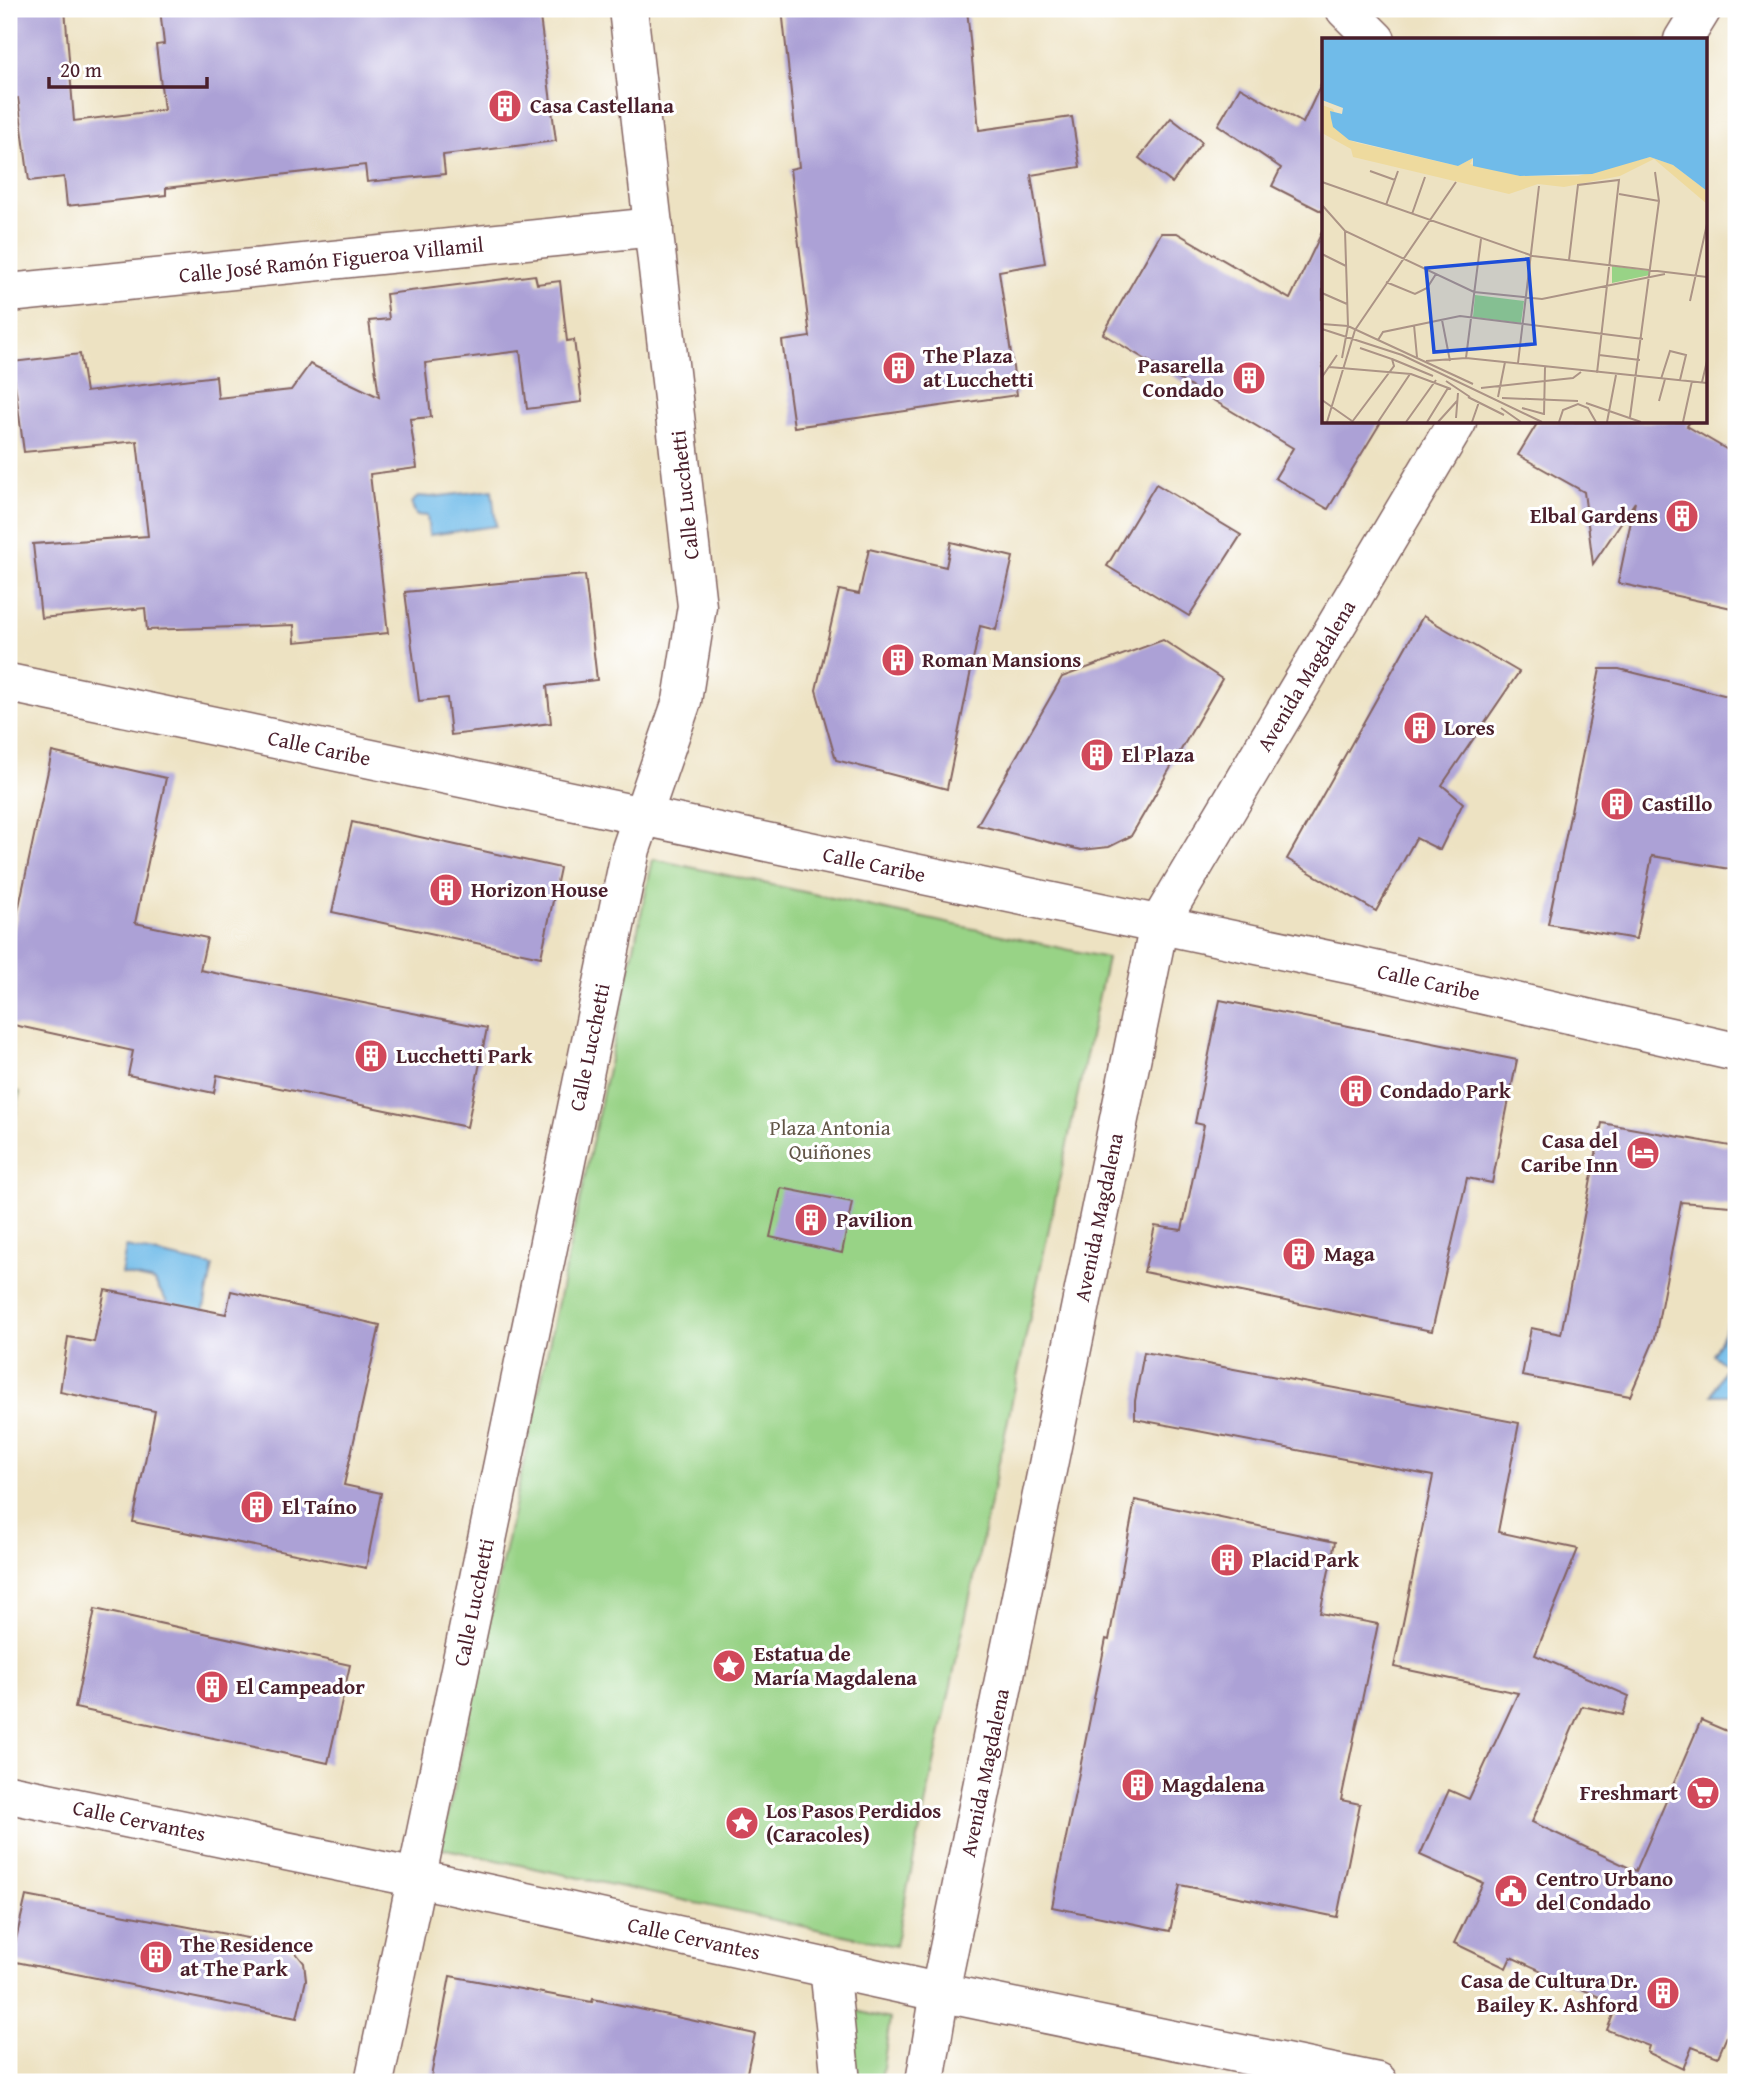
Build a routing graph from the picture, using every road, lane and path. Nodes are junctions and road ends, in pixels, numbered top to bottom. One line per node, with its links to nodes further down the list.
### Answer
1 (628, 9): 6 (street, Calle Lucchetti)
2 (1345, 9): 4 (street)
3 (1702, 9): 5 (street)
4 (1374, 38)
5 (1684, 38)
6 (654, 227): 7 (street, Calle José Ramón Figueroa Villamil); 10 (street, Calle Lucchetti)
7 (9, 293)
8 (1456, 424): 11 (street, Avenida Magdalena)
9 (9, 683): 10 (street, Calle Caribe)
10 (643, 815): 11 (street, Calle Caribe); 14 (street, Calle Lucchetti)
11 (1159, 924): 12 (street, Calle Caribe); 16 (street, Avenida Magdalena)
12 (1736, 1052)
13 (9, 1794): 14 (street, Calle Cervantes)
14 (417, 1878): 15 (street, Calle Cervantes); 17 (street, Calle Lucchetti)
15 (828, 1968): 16 (street, Calle Cervantes); 18 (street)
16 (940, 1992): 19 (street, Avenida Magdalena); 20 (street, Calle Cervantes)
17 (374, 2082)
18 (841, 2082)
19 (925, 2082)
20 (1378, 2082)

